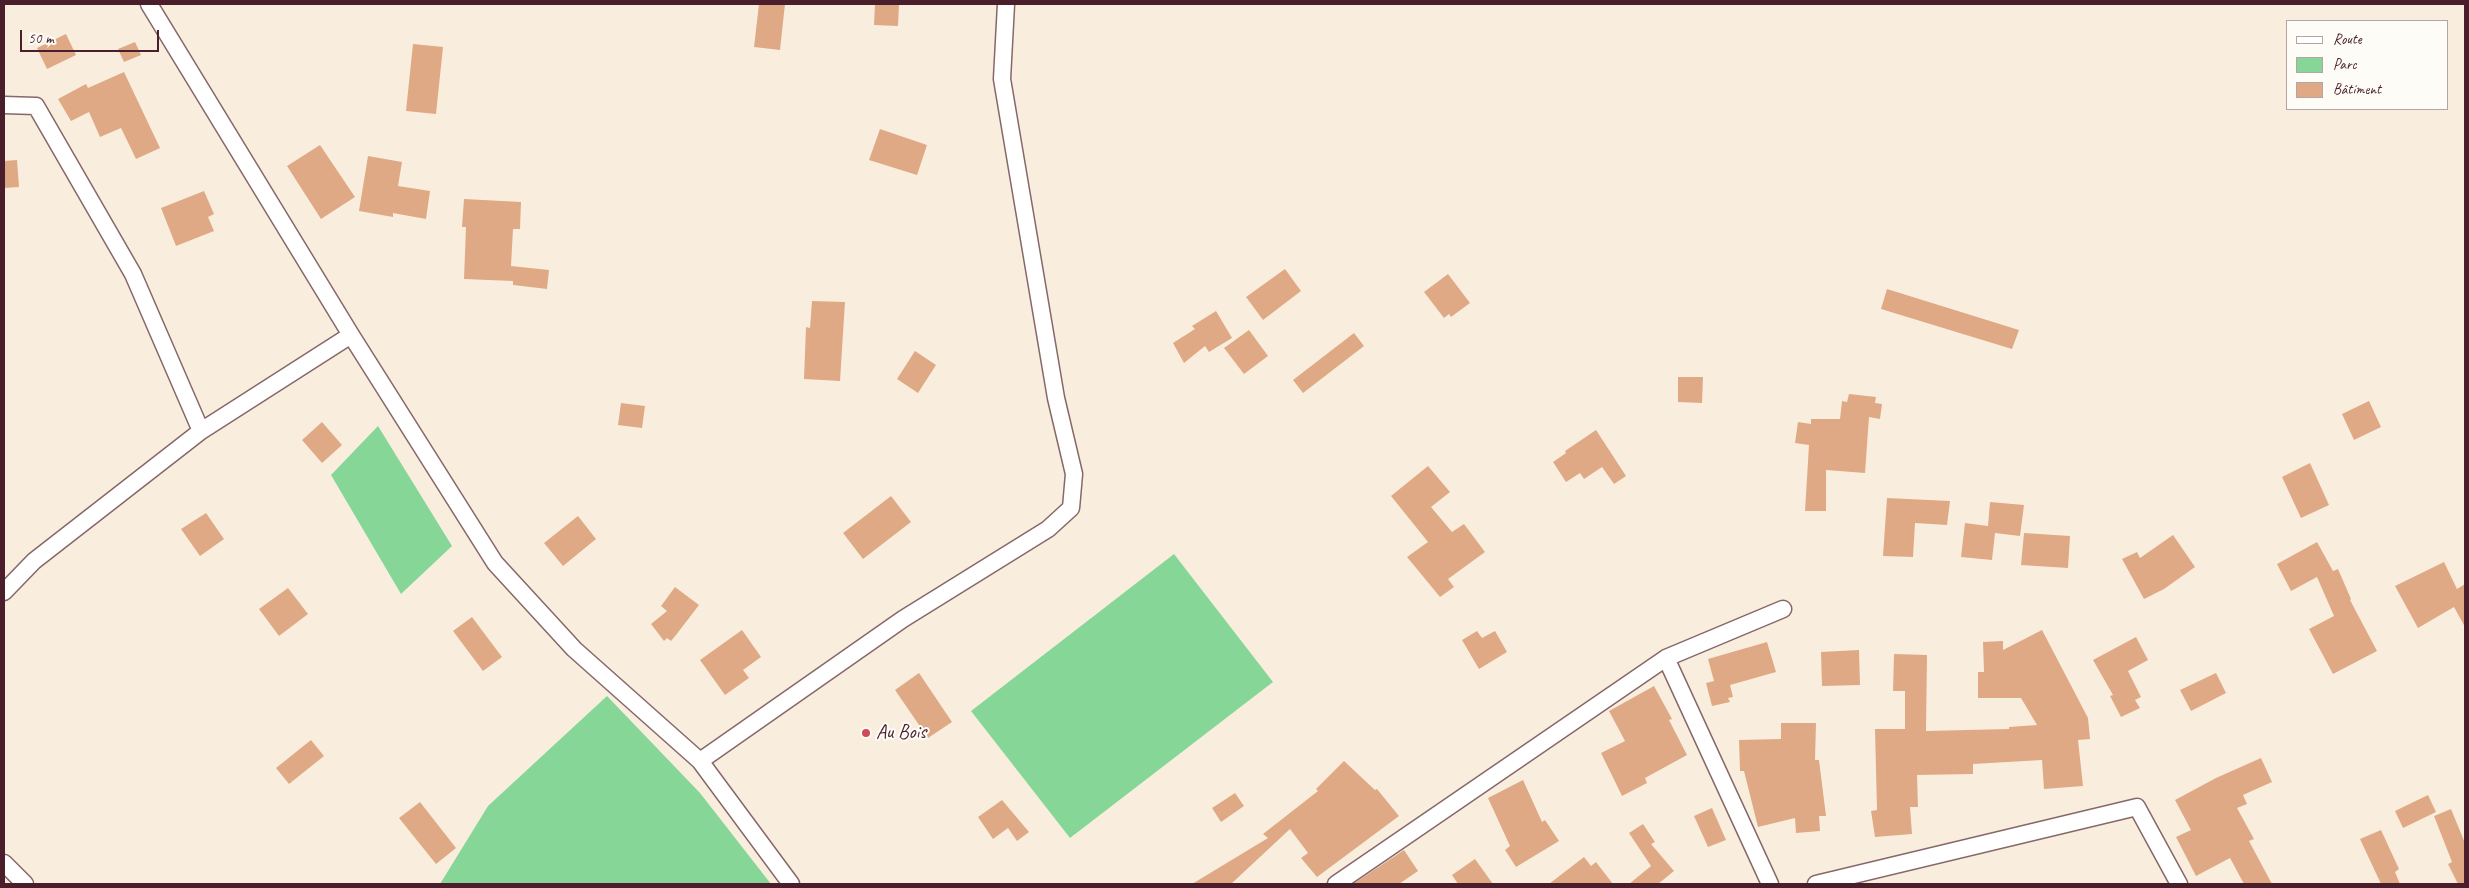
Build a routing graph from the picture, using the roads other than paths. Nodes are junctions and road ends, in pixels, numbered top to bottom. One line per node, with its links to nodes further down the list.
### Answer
1 (149, 4): 4 (street)
2 (1006, 4): 9 (street)
3 (4, 105): 5 (street)
4 (351, 336): 5 (street); 9 (street)
5 (201, 431): 6 (street)
6 (4, 592)
7 (1783, 609): 8 (street)
8 (1666, 658): 13 (street); 14 (street)
9 (700, 761): 12 (street)
10 (4, 863): 11 (street)
11 (25, 884)
12 (791, 884)
13 (1336, 884)
14 (1770, 884)
15 (1816, 884): 16 (street)
16 (2178, 884)

